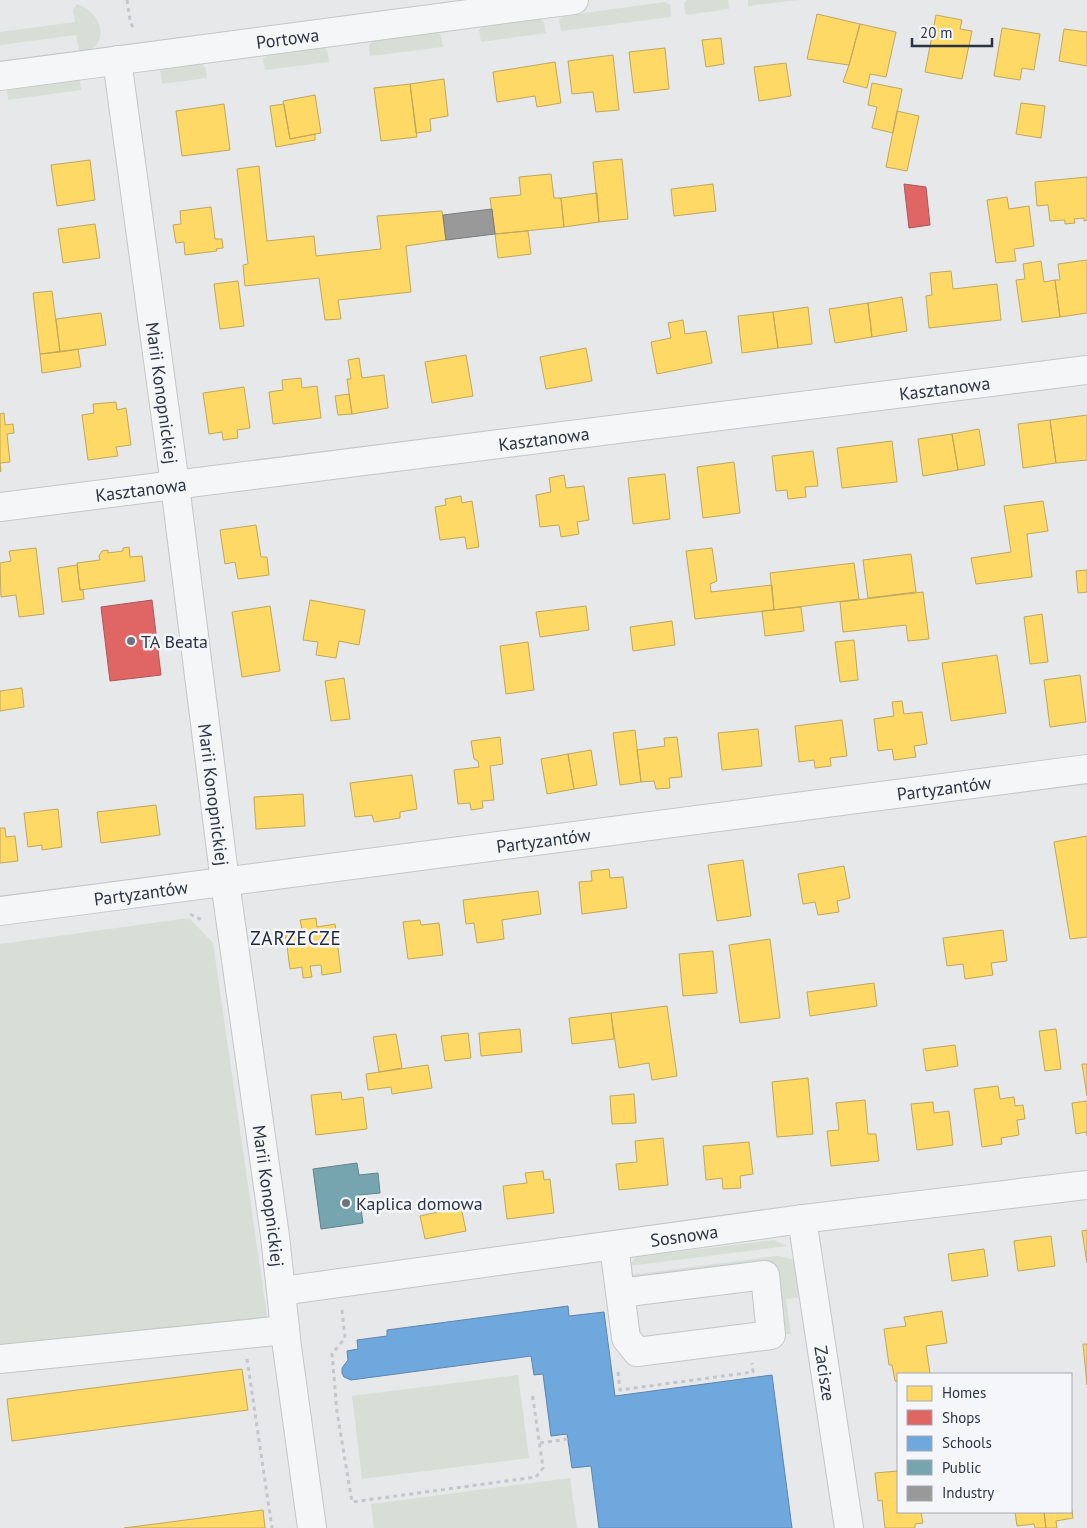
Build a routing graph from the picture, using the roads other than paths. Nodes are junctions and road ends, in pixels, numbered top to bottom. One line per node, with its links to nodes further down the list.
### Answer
1 (574, 0): 2 (street, Portowa)
2 (117, 60): 3 (street, Portowa); 5 (street, Marii Konopnickiej)
3 (0, 76)
4 (1087, 370): 5 (street, Kasztanowa)
5 (175, 485): 6 (street, Kasztanowa); 8 (street, Marii Konopnickiej)
6 (0, 507)
7 (1087, 769): 8 (street, Partyzantów)
8 (225, 882): 9 (street, Partyzantów); 13 (street, Marii Konopnickiej)
9 (0, 911)
10 (1087, 1185): 11 (street, Sosnowa)
11 (802, 1219): 12 (street, Sosnowa); 18 (street, Zacisze)
12 (614, 1246): 13 (street, Sosnowa); 14 (street)
13 (282, 1291): 15 (street, Marii Konopnickiej)
14 (620, 1292): 14 (street)
15 (285, 1330): 16 (street); 17 (street, Marii Konopnickiej)
16 (0, 1359)
17 (312, 1528)
18 (849, 1528)

